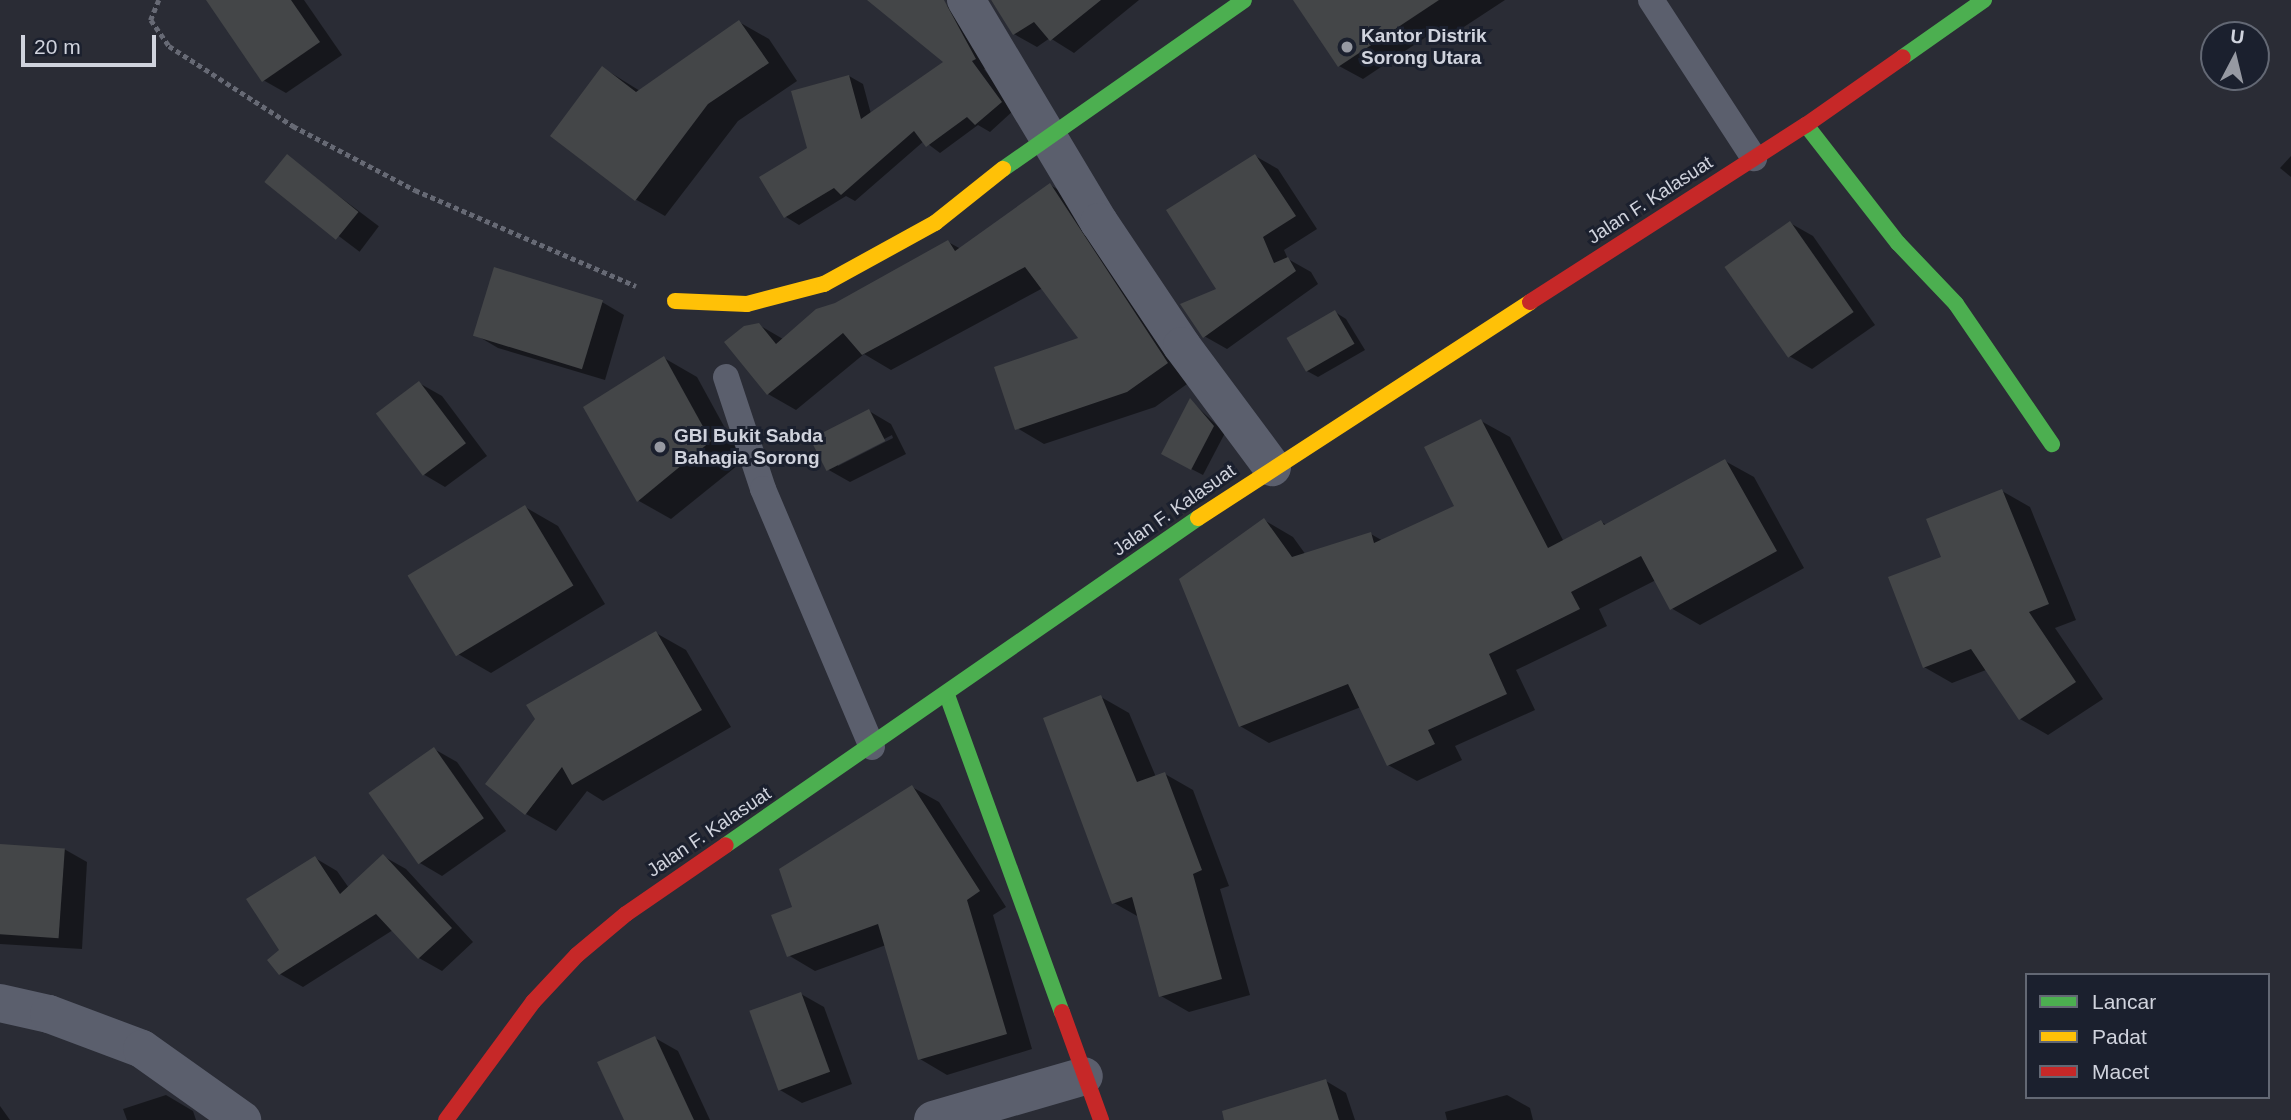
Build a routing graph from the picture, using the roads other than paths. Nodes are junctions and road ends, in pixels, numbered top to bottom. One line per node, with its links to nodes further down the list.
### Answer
1 (966, 0): 6 (street)
2 (1244, 0): 6 (street)
3 (1651, 0): 7 (lane)
4 (1984, 0): 5 (street, Jalan F. Kalasuat)
5 (1806, 125): 7 (street, Jalan F. Kalasuat); 10 (street)
6 (1045, 136): 8 (street); 11 (street)
7 (1754, 158): 11 (street, Jalan F. Kalasuat)
8 (675, 301)
9 (726, 377): 13 (lane)
10 (2052, 444)
11 (1272, 467): 12 (street, Jalan F. Kalasuat)
12 (947, 695): 13 (street, Jalan F. Kalasuat); 15 (street)
13 (872, 747): 17 (street, Jalan F. Kalasuat)
14 (0, 1003): 16 (street)
15 (1084, 1076): 18 (street); 19 (street)
16 (242, 1120)
17 (446, 1120)
18 (933, 1120)
19 (1101, 1120)

